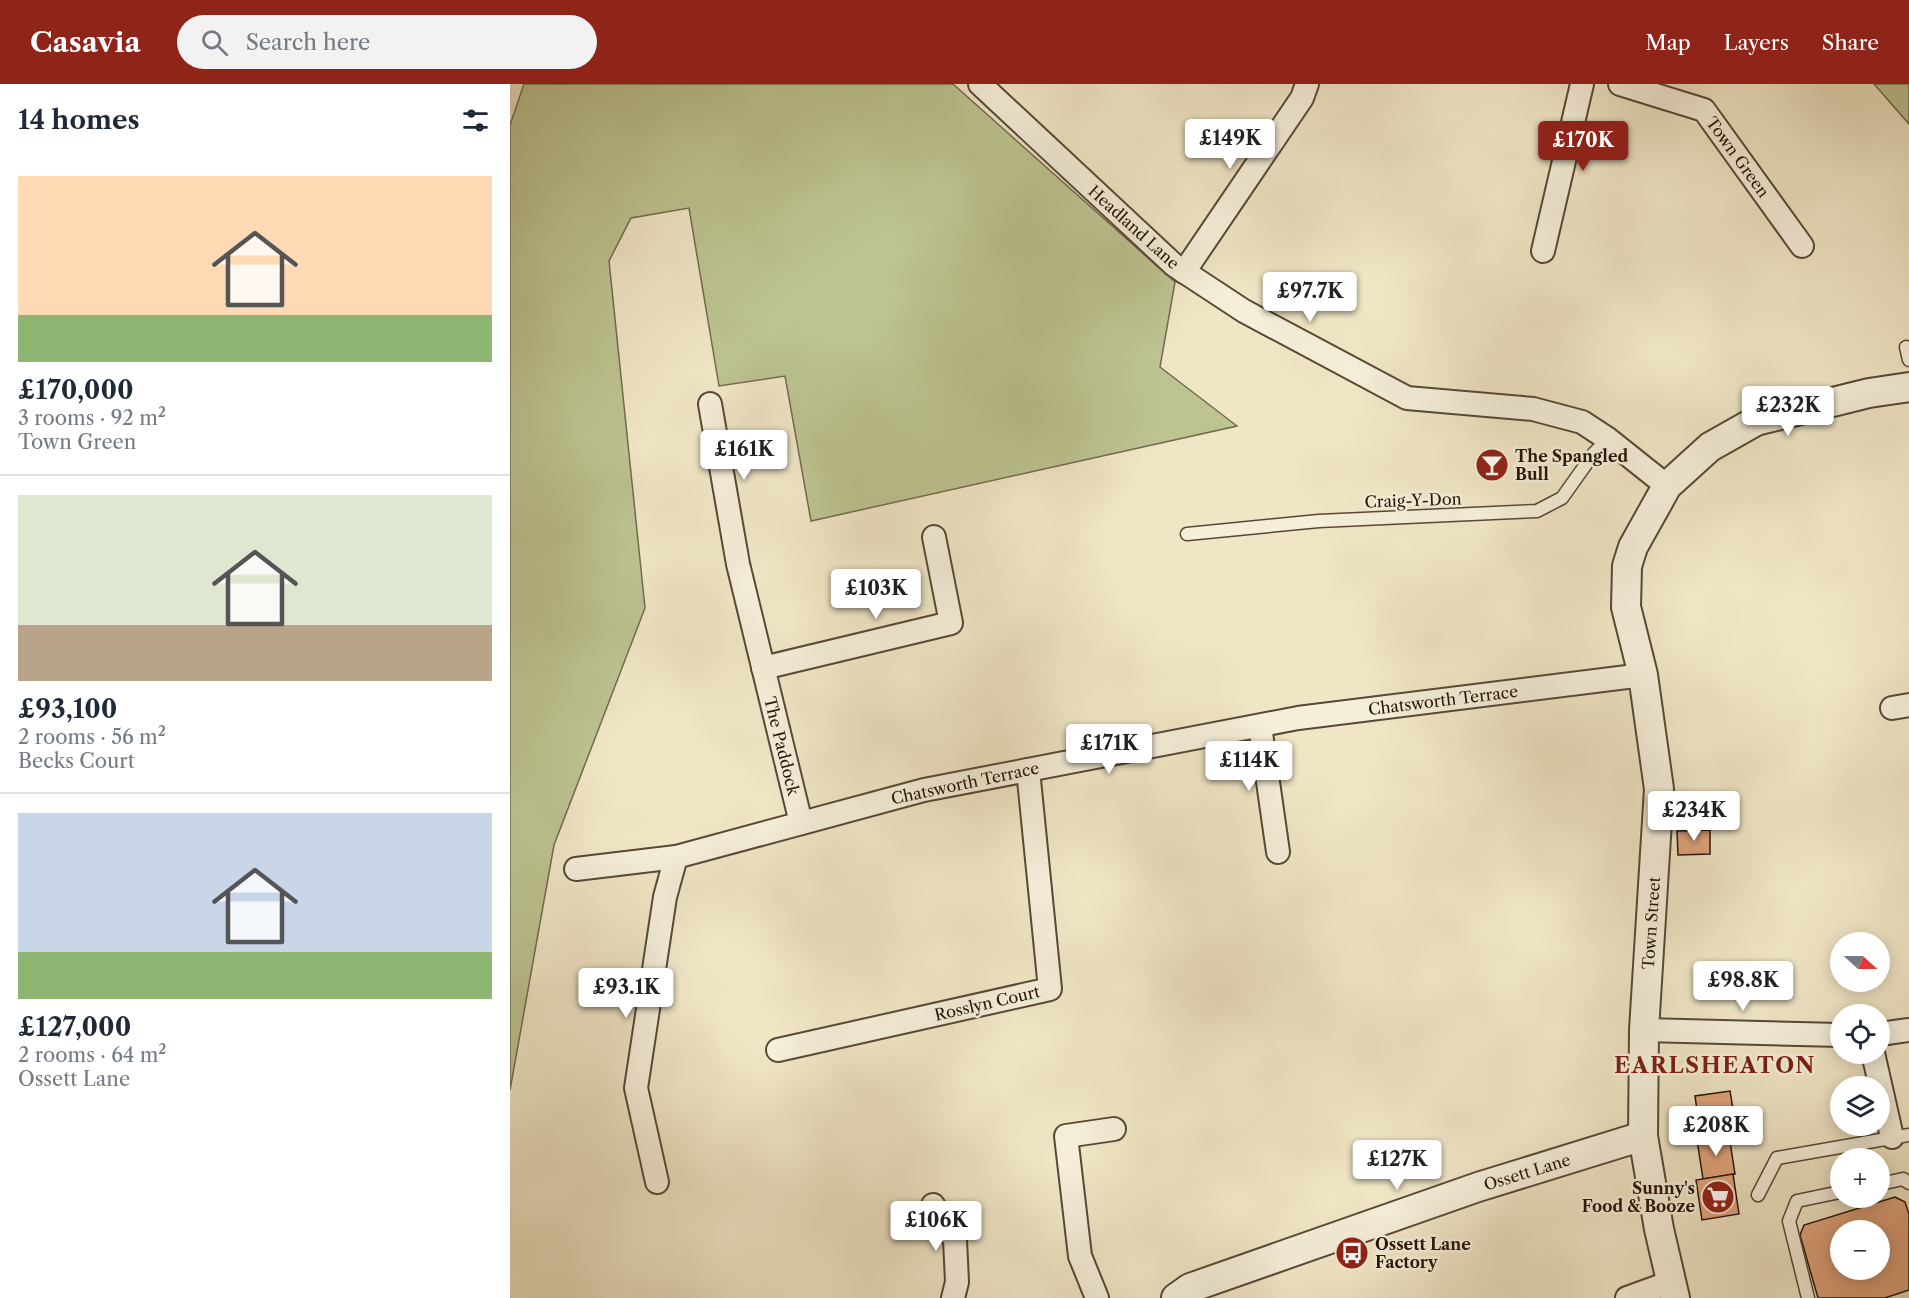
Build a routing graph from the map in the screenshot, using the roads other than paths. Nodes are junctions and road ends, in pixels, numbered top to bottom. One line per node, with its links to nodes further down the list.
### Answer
1 (980, 84): 7 (street, Headland Lane)
2 (1307, 84): 7 (street)
3 (1582, 84): 6 (street)
4 (1620, 84): 5 (street, Town Green)
5 (1802, 246)
6 (1543, 251)
7 (1184, 272): 12 (street, Headland Lane)
8 (1906, 347): 9 (lane)
9 (1909, 360)
10 (1909, 387): 13 (street, Town Street)
11 (710, 404): 16 (street, The Paddock)
12 (1608, 439): 13 (street, Headland Lane); 14 (lane, Craig-Y-Don)
13 (1667, 486): 17 (street, Town Street)
14 (1187, 534)
15 (934, 537): 16 (street)
16 (763, 668): 20 (street, The Paddock)
17 (1643, 675): 18 (street, Chatsworth Terrace); 24 (street, Town Street)
18 (1260, 726): 19 (street, Chatsworth Terrace); 21 (street)
19 (1028, 770): 20 (street, Chatsworth Terrace); 28 (street, Rosslyn Court)
20 (801, 823): 22 (street, Chatsworth Terrace)
21 (1278, 852)
22 (676, 857): 23 (street, Chatsworth Terrace); 33 (street)
23 (576, 869)
24 (1644, 1030): 27 (street); 31 (street, Town Street)
25 (1909, 1030): 26 (street)
26 (1890, 1033)
27 (1830, 1035)
28 (778, 1050)
29 (1877, 1064): 32 (street)
30 (1114, 1130): 41 (street)
31 (1643, 1136): 39 (street, Town Street); 42 (street, Ossett Lane)
32 (1901, 1136): 37 (lane)
33 (657, 1182)
34 (1890, 1182): 35 (lane)
35 (1909, 1183)
36 (1830, 1194): 44 (lane)
37 (1758, 1196)
38 (933, 1205): 40 (street)
39 (1673, 1290): 43 (street)
40 (953, 1298)
41 (1097, 1298)
42 (1176, 1298)
43 (1627, 1298)
44 (1808, 1298)

